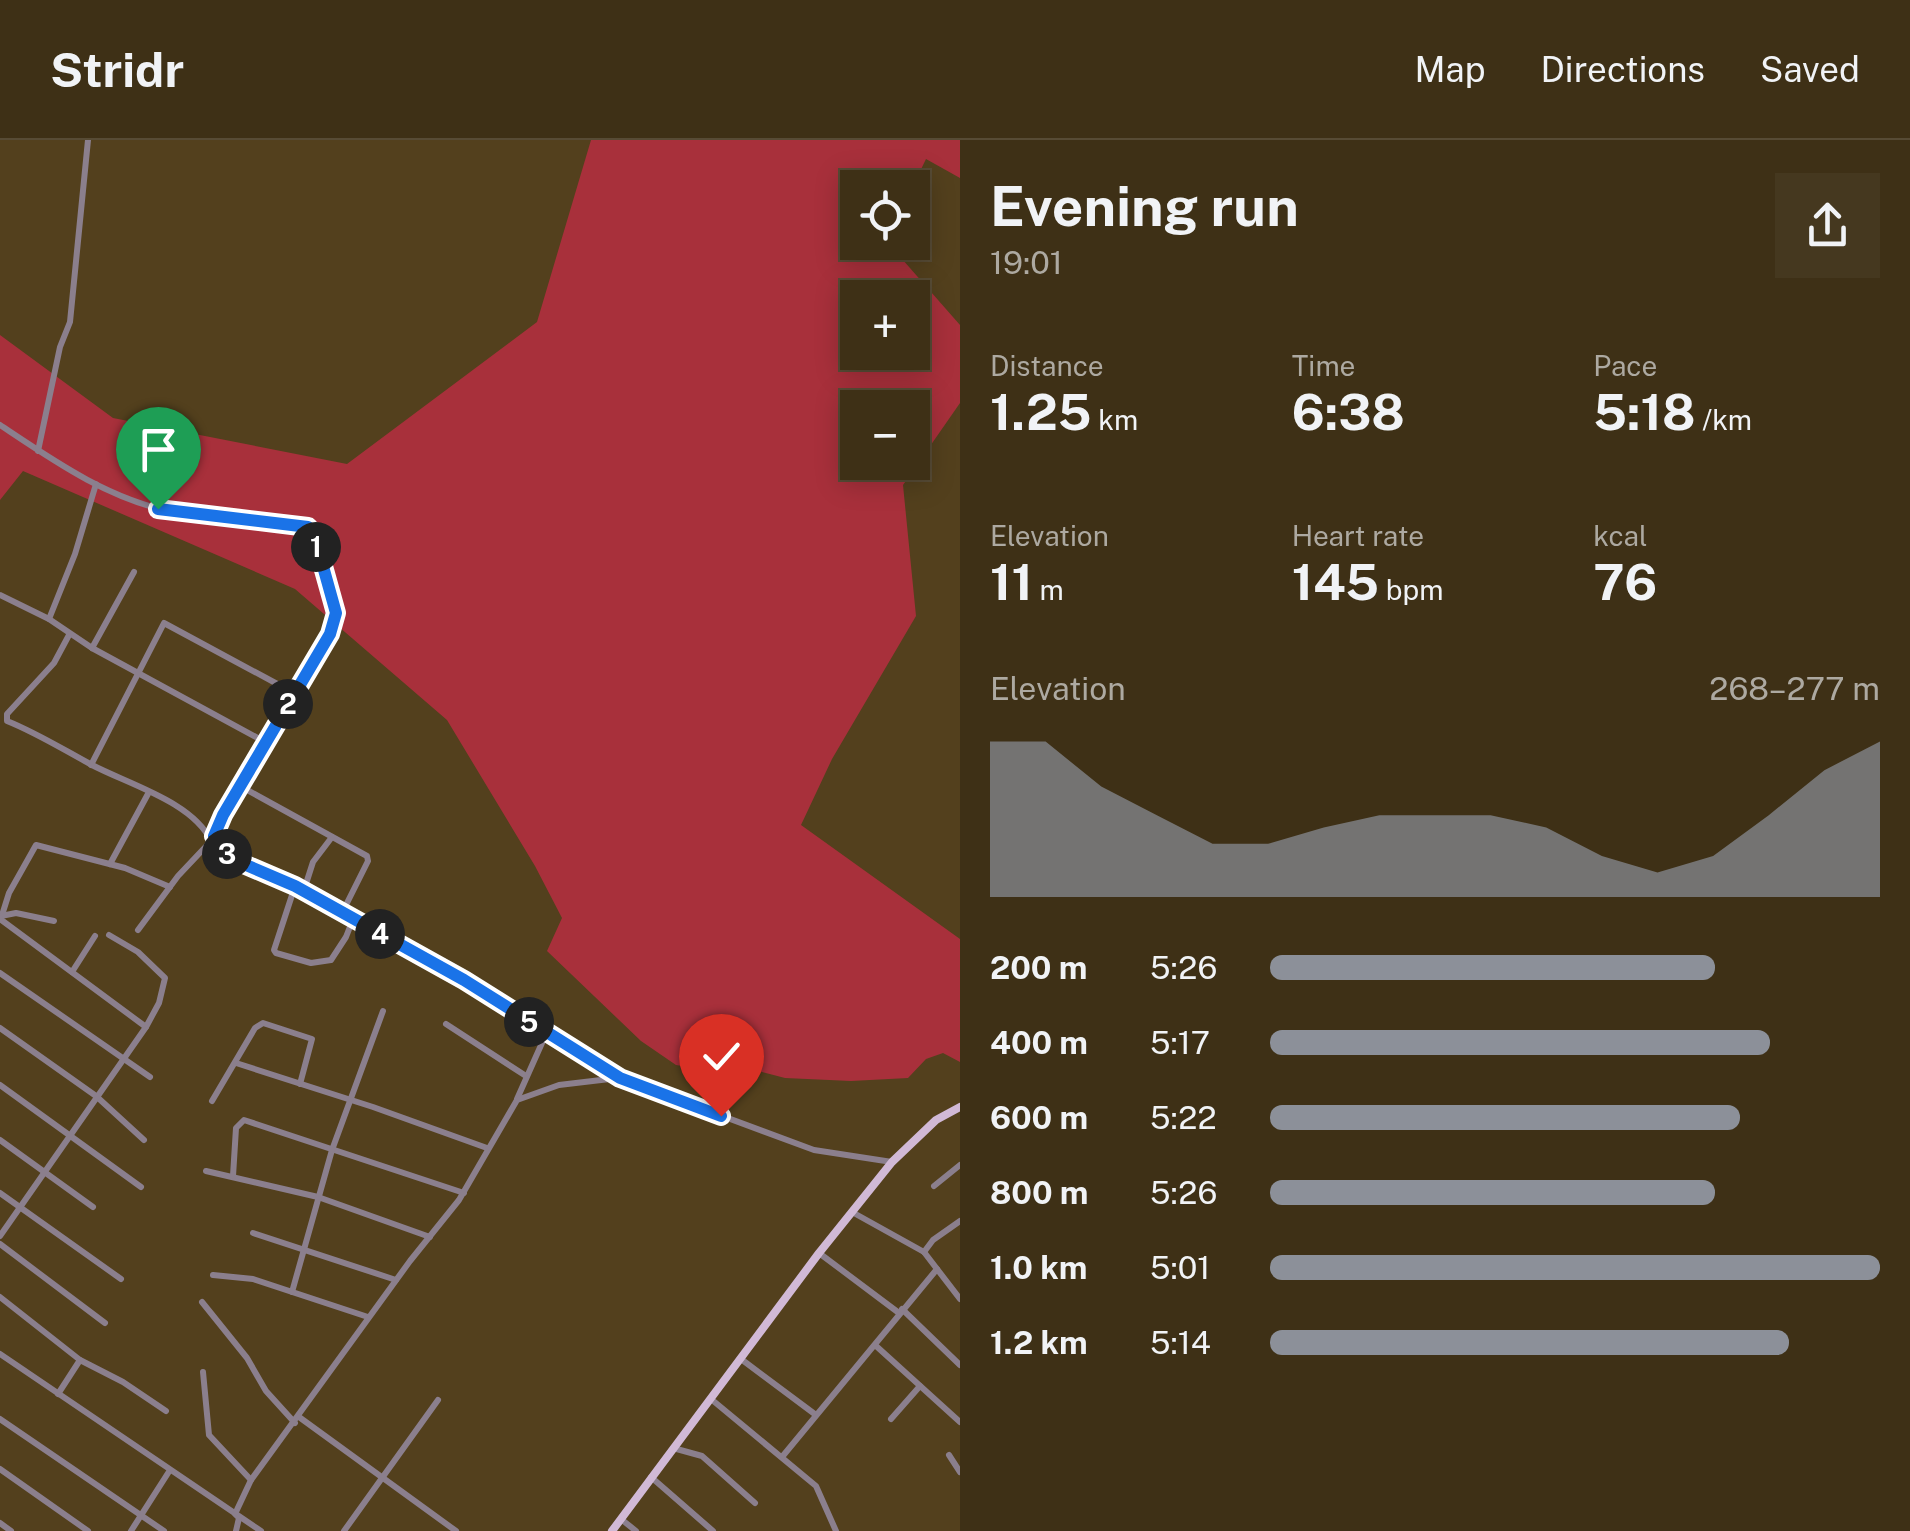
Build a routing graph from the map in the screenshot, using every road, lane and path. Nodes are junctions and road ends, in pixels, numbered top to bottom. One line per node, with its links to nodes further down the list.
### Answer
1 (88, 140): 3 (street)
2 (0, 425): 3 (street)
3 (38, 451): 4 (street)
4 (96, 484): 7 (street); 11 (street)
5 (134, 572): 9 (street)
6 (0, 596): 7 (street)
7 (49, 619): 8 (street)
8 (69, 635): 9 (street); 13 (street)
9 (92, 648): 10 (street)
10 (137, 672): 11 (street); 12 (street); 13 (street)
11 (294, 693): 12 (street)
12 (265, 742): 14 (street)
13 (91, 765): 15 (street)
14 (240, 786): 16 (street); 17 (street)
15 (149, 792): 17 (street); 18 (street)
16 (332, 837): 21 (street); 22 (street)
17 (213, 838): 19 (street); 20 (street)
18 (110, 864): 20 (street); 23 (street)
19 (295, 886): 21 (street); 24 (street)
20 (170, 887): 26 (street)
21 (304, 890): 22 (street)
22 (342, 914): 24 (street)
23 (1, 917): 25 (street); 29 (street)
24 (352, 919): 35 (street)
25 (54, 920)
26 (138, 930)
27 (109, 935): 33 (street)
28 (95, 936): 29 (street)
29 (72, 972): 33 (street)
30 (0, 974): 36 (street)
31 (383, 1012): 44 (street)
32 (446, 1024): 39 (street)
33 (146, 1026): 36 (street)
34 (0, 1028): 43 (street)
35 (546, 1034): 39 (street); 40 (street)
36 (123, 1060): 38 (street); 43 (street)
37 (236, 1063): 41 (street); 41 (street); 46 (street)
38 (150, 1076)
39 (526, 1076): 45 (street)
40 (620, 1078): 45 (street); 53 (street)
41 (300, 1084): 44 (street)
42 (0, 1085): 48 (street)
43 (96, 1096): 48 (street); 50 (street)
44 (352, 1100): 51 (street); 52 (street)
45 (517, 1100): 51 (street)
46 (212, 1101)
47 (960, 1107): 53 (main road)
48 (69, 1138): 56 (street); 59 (street)
49 (0, 1140): 56 (street)
50 (144, 1140)
51 (487, 1148): 61 (street)
52 (332, 1150): 57 (street); 61 (street); 62 (street)
53 (892, 1162): 65 (main road)
54 (960, 1166): 58 (street)
55 (206, 1171): 57 (street)
56 (46, 1172): 63 (street); 64 (street)
57 (232, 1176): 62 (street)
58 (934, 1186)
59 (141, 1187)
60 (0, 1193): 64 (street)
61 (464, 1193): 69 (street)
62 (318, 1197): 69 (street); 71 (street)
63 (93, 1207)
64 (21, 1208): 68 (street); 76 (street)
65 (852, 1212): 72 (street); 73 (main road)
66 (960, 1221): 72 (street)
67 (253, 1233): 71 (street)
68 (0, 1236)
69 (430, 1237): 77 (street)
70 (0, 1244): 84 (street)
71 (306, 1248): 77 (street); 78 (street)
72 (924, 1252): 74 (street)
73 (819, 1253): 82 (street); 87 (main road)
74 (937, 1269): 80 (street); 82 (street)
75 (213, 1275): 78 (street)
76 (121, 1279)
77 (396, 1280): 83 (street)
78 (292, 1292): 83 (street)
79 (0, 1297): 88 (street)
80 (960, 1299)
81 (202, 1302): 99 (street)
82 (901, 1311): 85 (street); 89 (street)
83 (368, 1317): 99 (street)
84 (105, 1323)
85 (875, 1345): 91 (street); 96 (street)
86 (0, 1354): 92 (street)
87 (740, 1359): 93 (main road); 96 (street)
88 (80, 1360): 92 (street); 95 (street)
89 (960, 1364)
90 (203, 1372): 109 (street)
91 (920, 1386): 98 (street); 100 (street)
92 (58, 1394): 105 (street)
93 (710, 1399): 101 (main road); 103 (street)
94 (438, 1400): 107 (street)
95 (166, 1412)
96 (816, 1415): 103 (street)
97 (0, 1419): 112 (street)
98 (891, 1419)
99 (297, 1420): 107 (street); 109 (street)
100 (960, 1422)
101 (673, 1448): 108 (main road); 110 (street)
102 (949, 1455): 106 (street)
103 (782, 1456): 126 (street)
104 (0, 1469): 116 (street)
105 (170, 1470): 111 (street); 112 (street)
106 (960, 1472)
107 (384, 1477): 121 (street); 122 (street)
108 (651, 1477): 113 (main road); 125 (street)
109 (251, 1480): 111 (street)
110 (755, 1503)
111 (235, 1514): 119 (street); 120 (street)
112 (141, 1515): 117 (street); 118 (street)
113 (621, 1518): 123 (main road); 124 (street)
114 (0, 1524): 115 (street)
115 (10, 1531)
116 (88, 1531)
117 (130, 1531)
118 (164, 1531)
119 (236, 1531)
120 (261, 1531)
121 (344, 1531)
122 (456, 1531)
123 (612, 1531)
124 (636, 1531)
125 (713, 1531)
126 (836, 1531)

